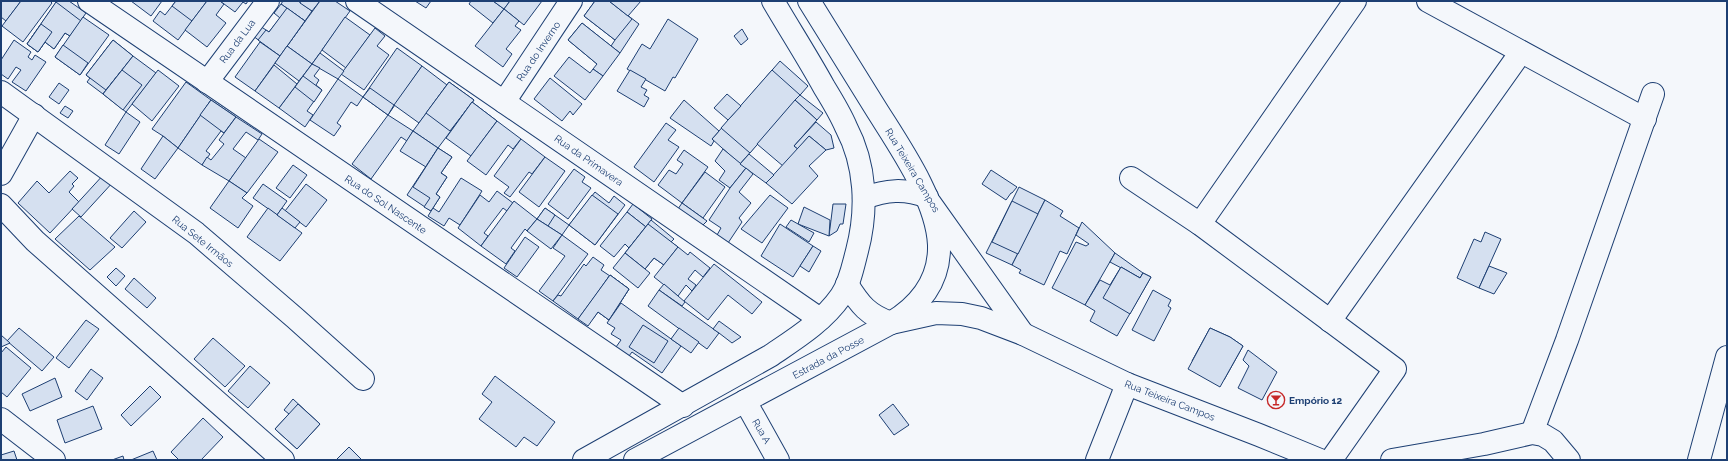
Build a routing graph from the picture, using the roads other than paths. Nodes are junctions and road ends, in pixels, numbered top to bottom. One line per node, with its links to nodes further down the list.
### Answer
1 (89, 1): 10 (street, Rua do Sol Nascente)
2 (268, 1): 10 (street, Rua da Lua)
3 (357, 1): 13 (street, Rua da Primavera)
4 (571, 1): 13 (street, Rua do Inverno)
5 (773, 1): 19 (street)
6 (809, 1): 18 (street, Rua Teixeira Campos)
7 (1355, 1): 21 (street)
8 (1428, 1): 9 (street)
9 (1521, 52): 15 (street); 24 (street)
10 (207, 82): 31 (street, Rua do Sol Nascente)
11 (1, 92): 14 (street, Rua Sete Irmãos)
12 (1653, 94): 15 (street)
13 (504, 102): 23 (street, Rua da Primavera)
14 (34, 115): 16 (street); 28 (street, Rua Sete Irmãos)
15 (1644, 119): 33 (street)
16 (1, 174)
17 (1131, 178): 21 (street)
18 (927, 197): 19 (street); 25 (street, Estrada da Posse); 26 (street, Rua Teixeira Campos)
19 (864, 198): 22 (street)
20 (1, 205): 35 (street)
21 (1200, 224): 24 (street)
22 (848, 284): 23 (street); 25 (street)
23 (820, 319): 31 (street)
24 (1330, 321): 41 (street)
25 (891, 323): 26 (street, Rua Teixeira Campos); 30 (street, Estrada da Posse)
26 (1023, 334): 29 (street, Rua Teixeira Campos)
27 (1727, 357): 44 (street)
28 (363, 379)
29 (1127, 384): 39 (street); 40 (street, Rua Teixeira Campos)
30 (745, 401): 37 (street, Estrada da Posse); 38 (street, Rua A)
31 (683, 406): 36 (street)
32 (1, 419): 34 (street)
33 (1532, 433): 42 (street); 43 (street)
34 (54, 460)
35 (283, 460)
36 (584, 460)
37 (635, 460)
38 (778, 460)
39 (1097, 460)
40 (1320, 460)
41 (1331, 460)
42 (1392, 460)
43 (1569, 460)
44 (1698, 460)

